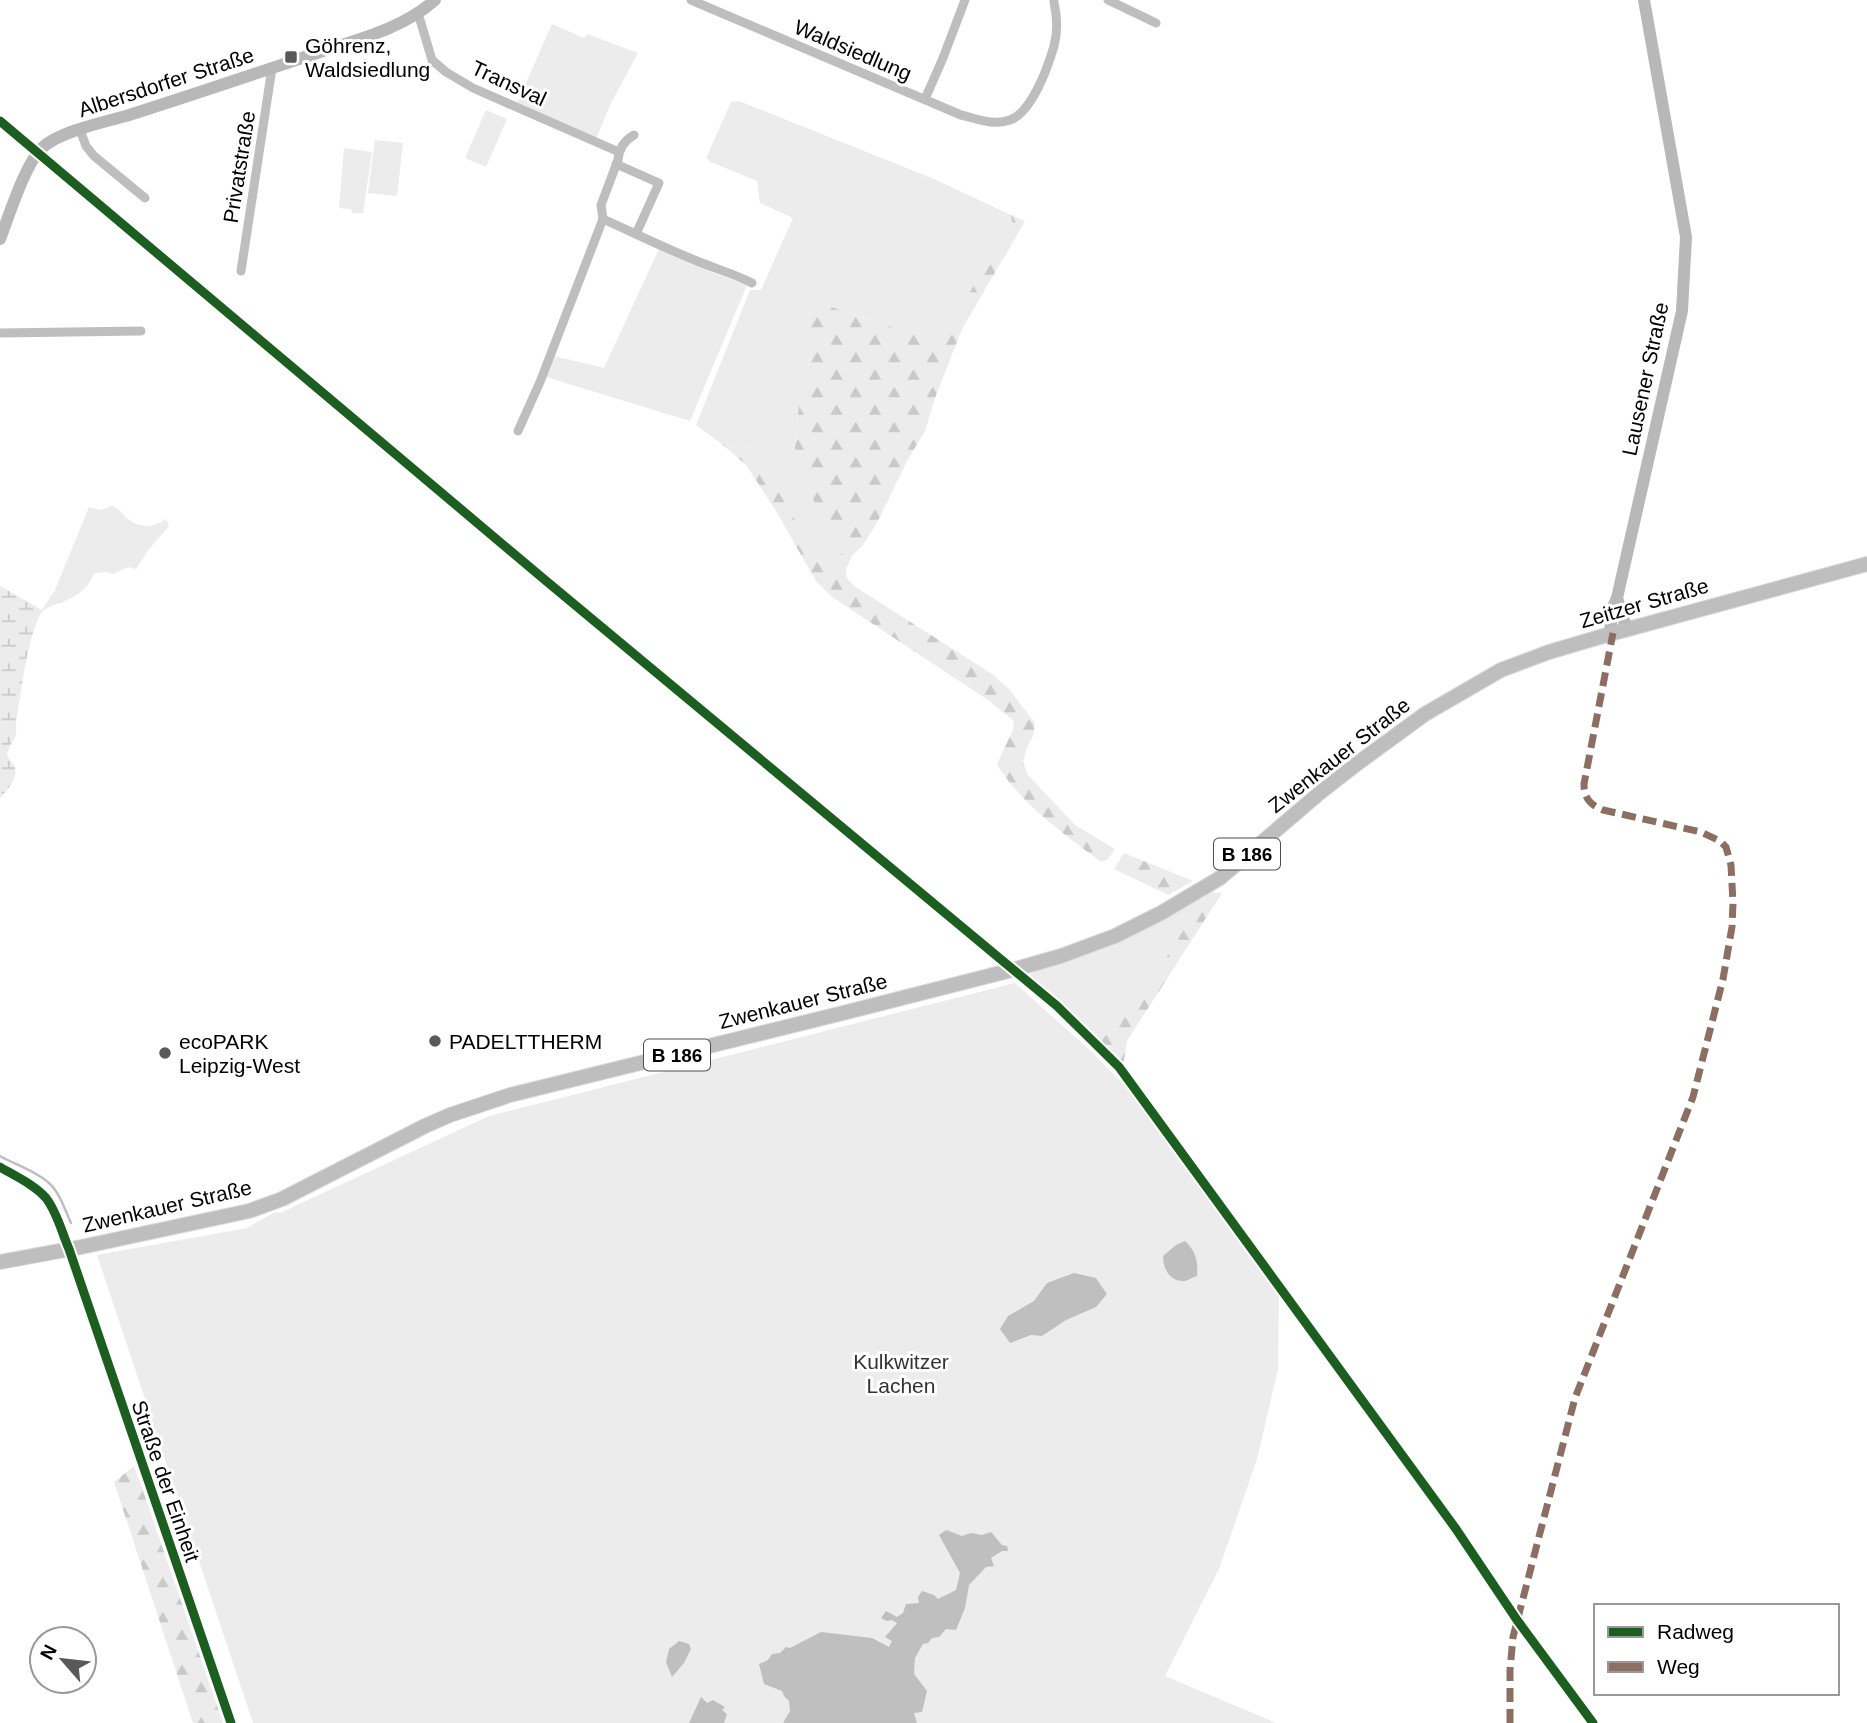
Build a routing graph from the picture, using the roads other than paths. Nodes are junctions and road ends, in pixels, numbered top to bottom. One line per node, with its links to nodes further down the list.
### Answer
1 (435, 0): 7 (street, Albersdorfer Straße)
2 (691, 0): 10 (street, Waldsiedlung)
3 (965, 0): 10 (street, Waldsiedlung)
4 (1108, 0): 8 (street)
5 (1644, 0): 25 (street, Lausener Straße)
6 (1054, 1): 10 (street, Waldsiedlung)
7 (418, 13): 9 (street, Albersdorfer Straße); 13 (street, Transval)
8 (1156, 23)
9 (272, 68): 11 (street, Albersdorfer Straße); 19 (street, Privatstraße)
10 (925, 99)
11 (80, 130): 15 (street); 18 (street, Albersdorfer Straße)
12 (634, 135): 13 (street)
13 (619, 152): 14 (street)
14 (616, 164): 16 (street); 17 (street)
15 (145, 198)
16 (603, 219): 17 (street); 23 (street)
17 (636, 234): 20 (street)
18 (0, 239)
19 (241, 271)
20 (752, 283)
21 (141, 331): 22 (street)
22 (0, 333)
23 (518, 431)
24 (1867, 564): 26 (main road, Zeitzer Straße / B 186)
25 (1616, 598): 26 (street); 27 (street, Lausener Straße)
26 (1627, 630): 27 (main road, Zeitzer Straße / B 186)
27 (1610, 634): 28 (main road, Zeitzer Straße / B 186)
28 (1442, 704): 30 (main road, Zwenkauer Straße / B 186)
29 (0, 1167): 30 (street, Straße der Einheit)
30 (69, 1249): 31 (main road, Zwenkauer Straße / B 186); 32 (street, Straße der Einheit)
31 (0, 1262)
32 (231, 1723)

